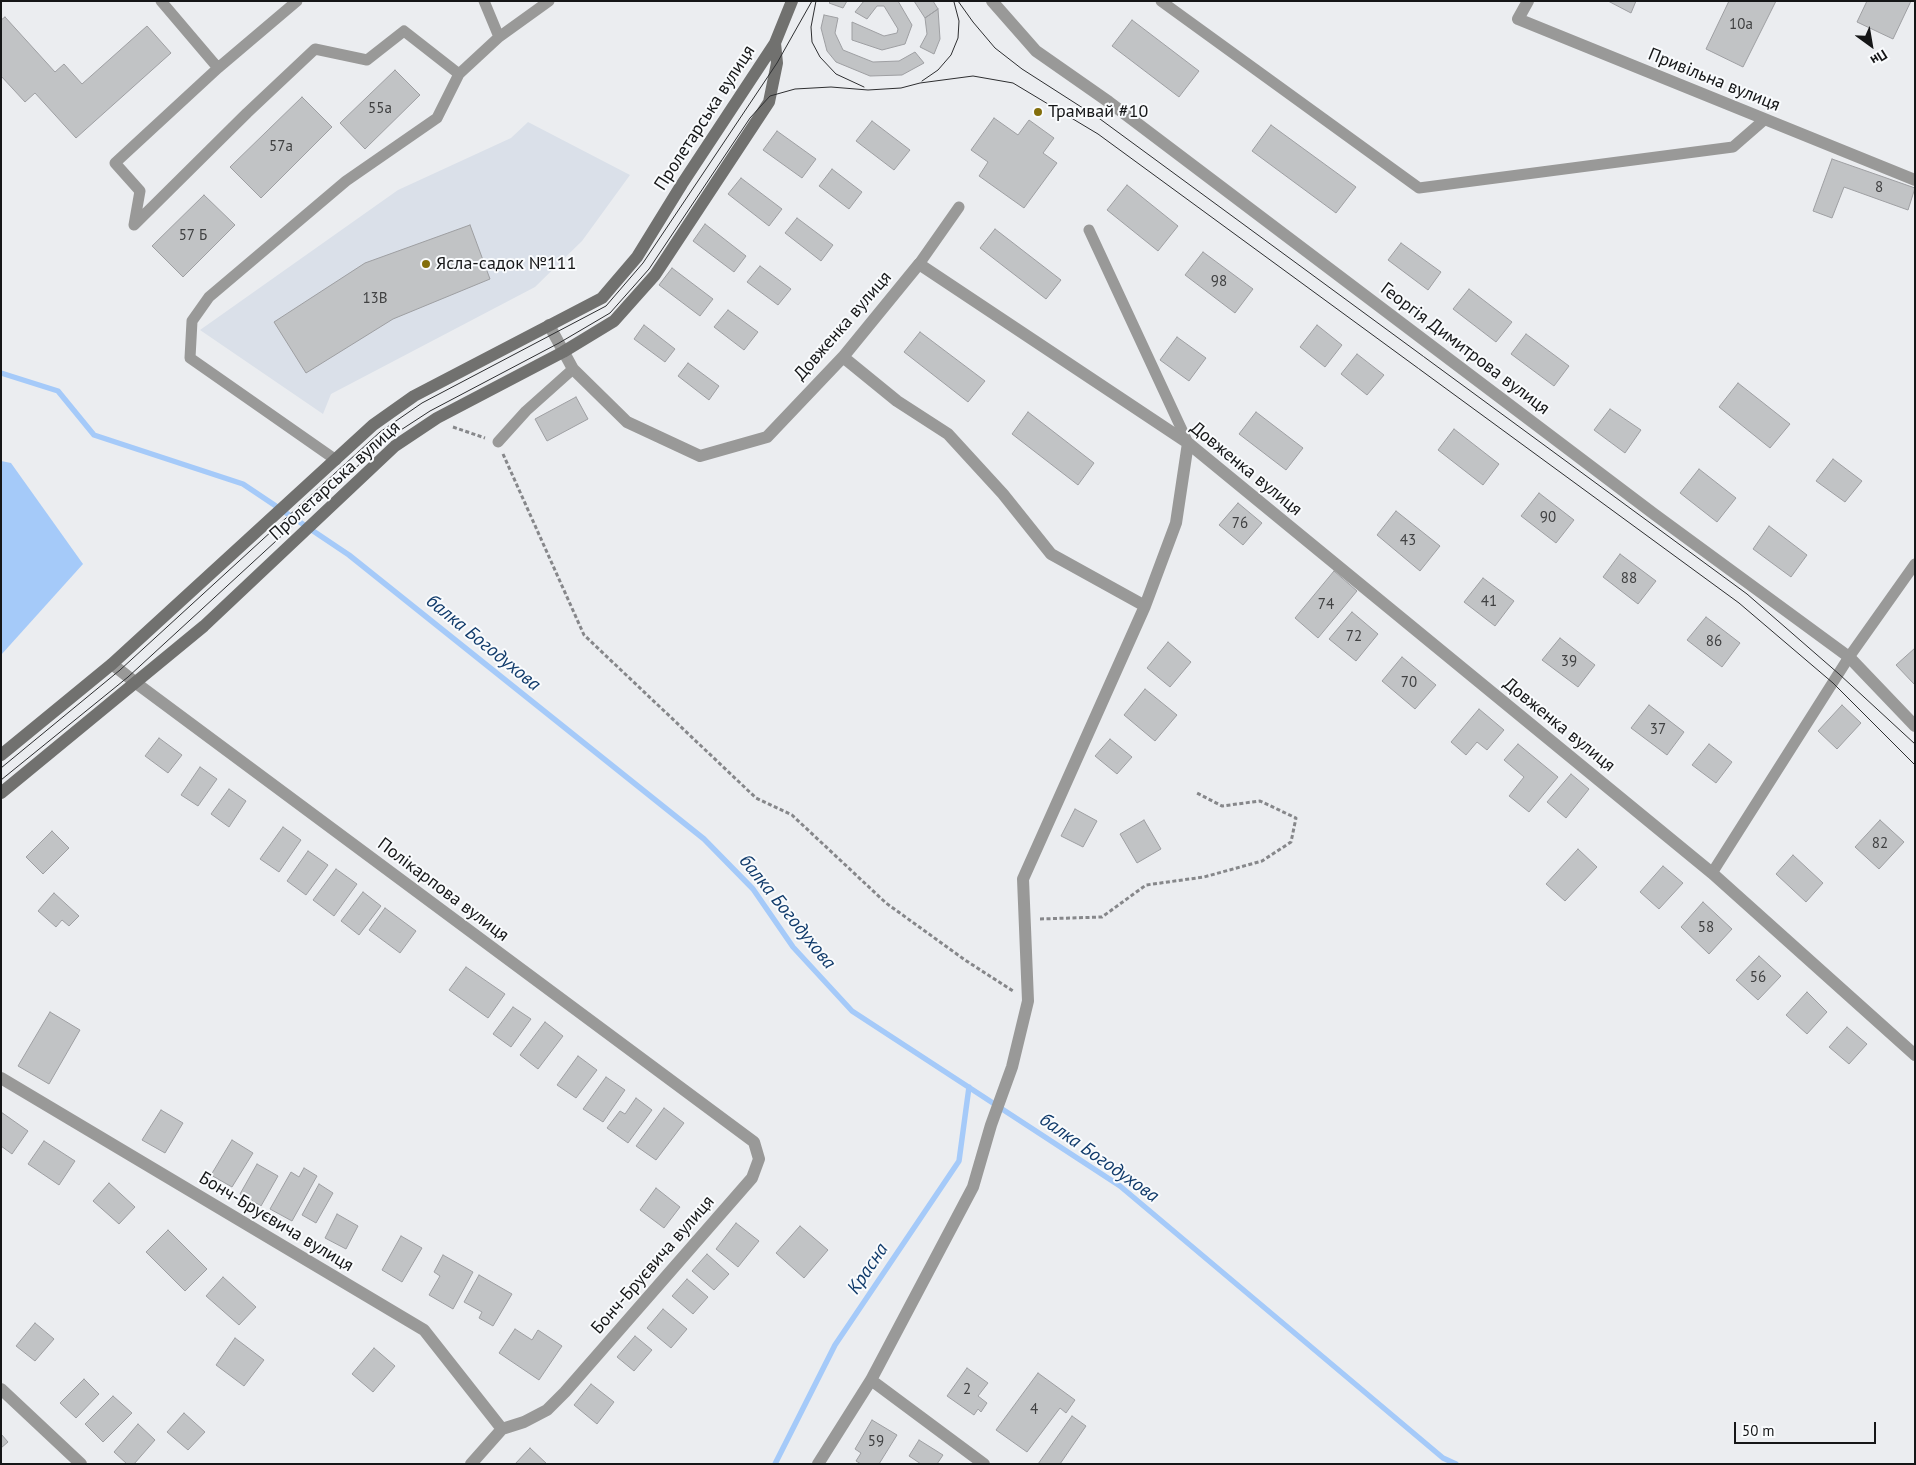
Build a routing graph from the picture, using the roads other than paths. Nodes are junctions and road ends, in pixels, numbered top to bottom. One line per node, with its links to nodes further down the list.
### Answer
1 (161, 1): 11 (lane)
2 (297, 1): 11 (lane)
3 (484, 1): 9 (lane)
4 (549, 1): 9 (lane)
5 (792, 1): 10 (main road)
6 (992, 1): 27 (street, Георгія Димитрова вулиця)
7 (1161, 1): 13 (lane)
8 (1528, 1): 13 (street, Привільна вулиця)
9 (499, 37): 12 (lane)
10 (775, 43): 18 (main road, Пролетарська вулиця); 19 (main road, Пролетарська вулиця)
11 (218, 68): 12 (lane)
12 (459, 74): 24 (lane)
13 (1764, 120): 14 (street, Привільна вулиця)
14 (1915, 180)
15 (959, 207): 17 (lane)
16 (1089, 230): 23 (lane)
17 (919, 264): 20 (street, Довженка вулиця); 23 (street, Довженка вулиця)
18 (549, 325): 19 (street, Довженка вулиця); 24 (main road, Пролетарська вулиця)
19 (563, 352): 21 (street, Довженка вулиця); 29 (main road, Пролетарська вулиця)
20 (843, 357): 21 (street, Довженка вулиця); 26 (street)
21 (573, 369): 22 (lane)
22 (498, 442)
23 (1188, 443): 26 (street); 33 (street, Довженка вулиця)
24 (336, 460): 28 (main road, Пролетарська вулиця)
25 (1915, 564): 27 (lane)
26 (1145, 606): 37 (street)
27 (1849, 656): 30 (street, Георгія Димитрова вулиця); 33 (lane)
28 (112, 664): 29 (street, Полікарпова вулиця); 31 (main road, Пролетарська вулиця)
29 (136, 683): 32 (main road, Пролетарська вулиця); 36 (street, Полікарпова вулиця)
30 (1915, 726)
31 (1, 755)
32 (1, 793)
33 (1712, 873): 34 (street, Довженка вулиця)
34 (1915, 1055)
35 (1, 1078): 39 (street, Бонч-Бруєвича вулиця)
36 (754, 1142): 39 (street, Бонч-Бруєвича вулиця)
37 (871, 1380): 42 (street); 43 (street)
38 (1, 1389): 40 (street)
39 (502, 1429): 41 (street)
40 (81, 1464)
41 (471, 1464)
42 (818, 1464)
43 (984, 1464)

